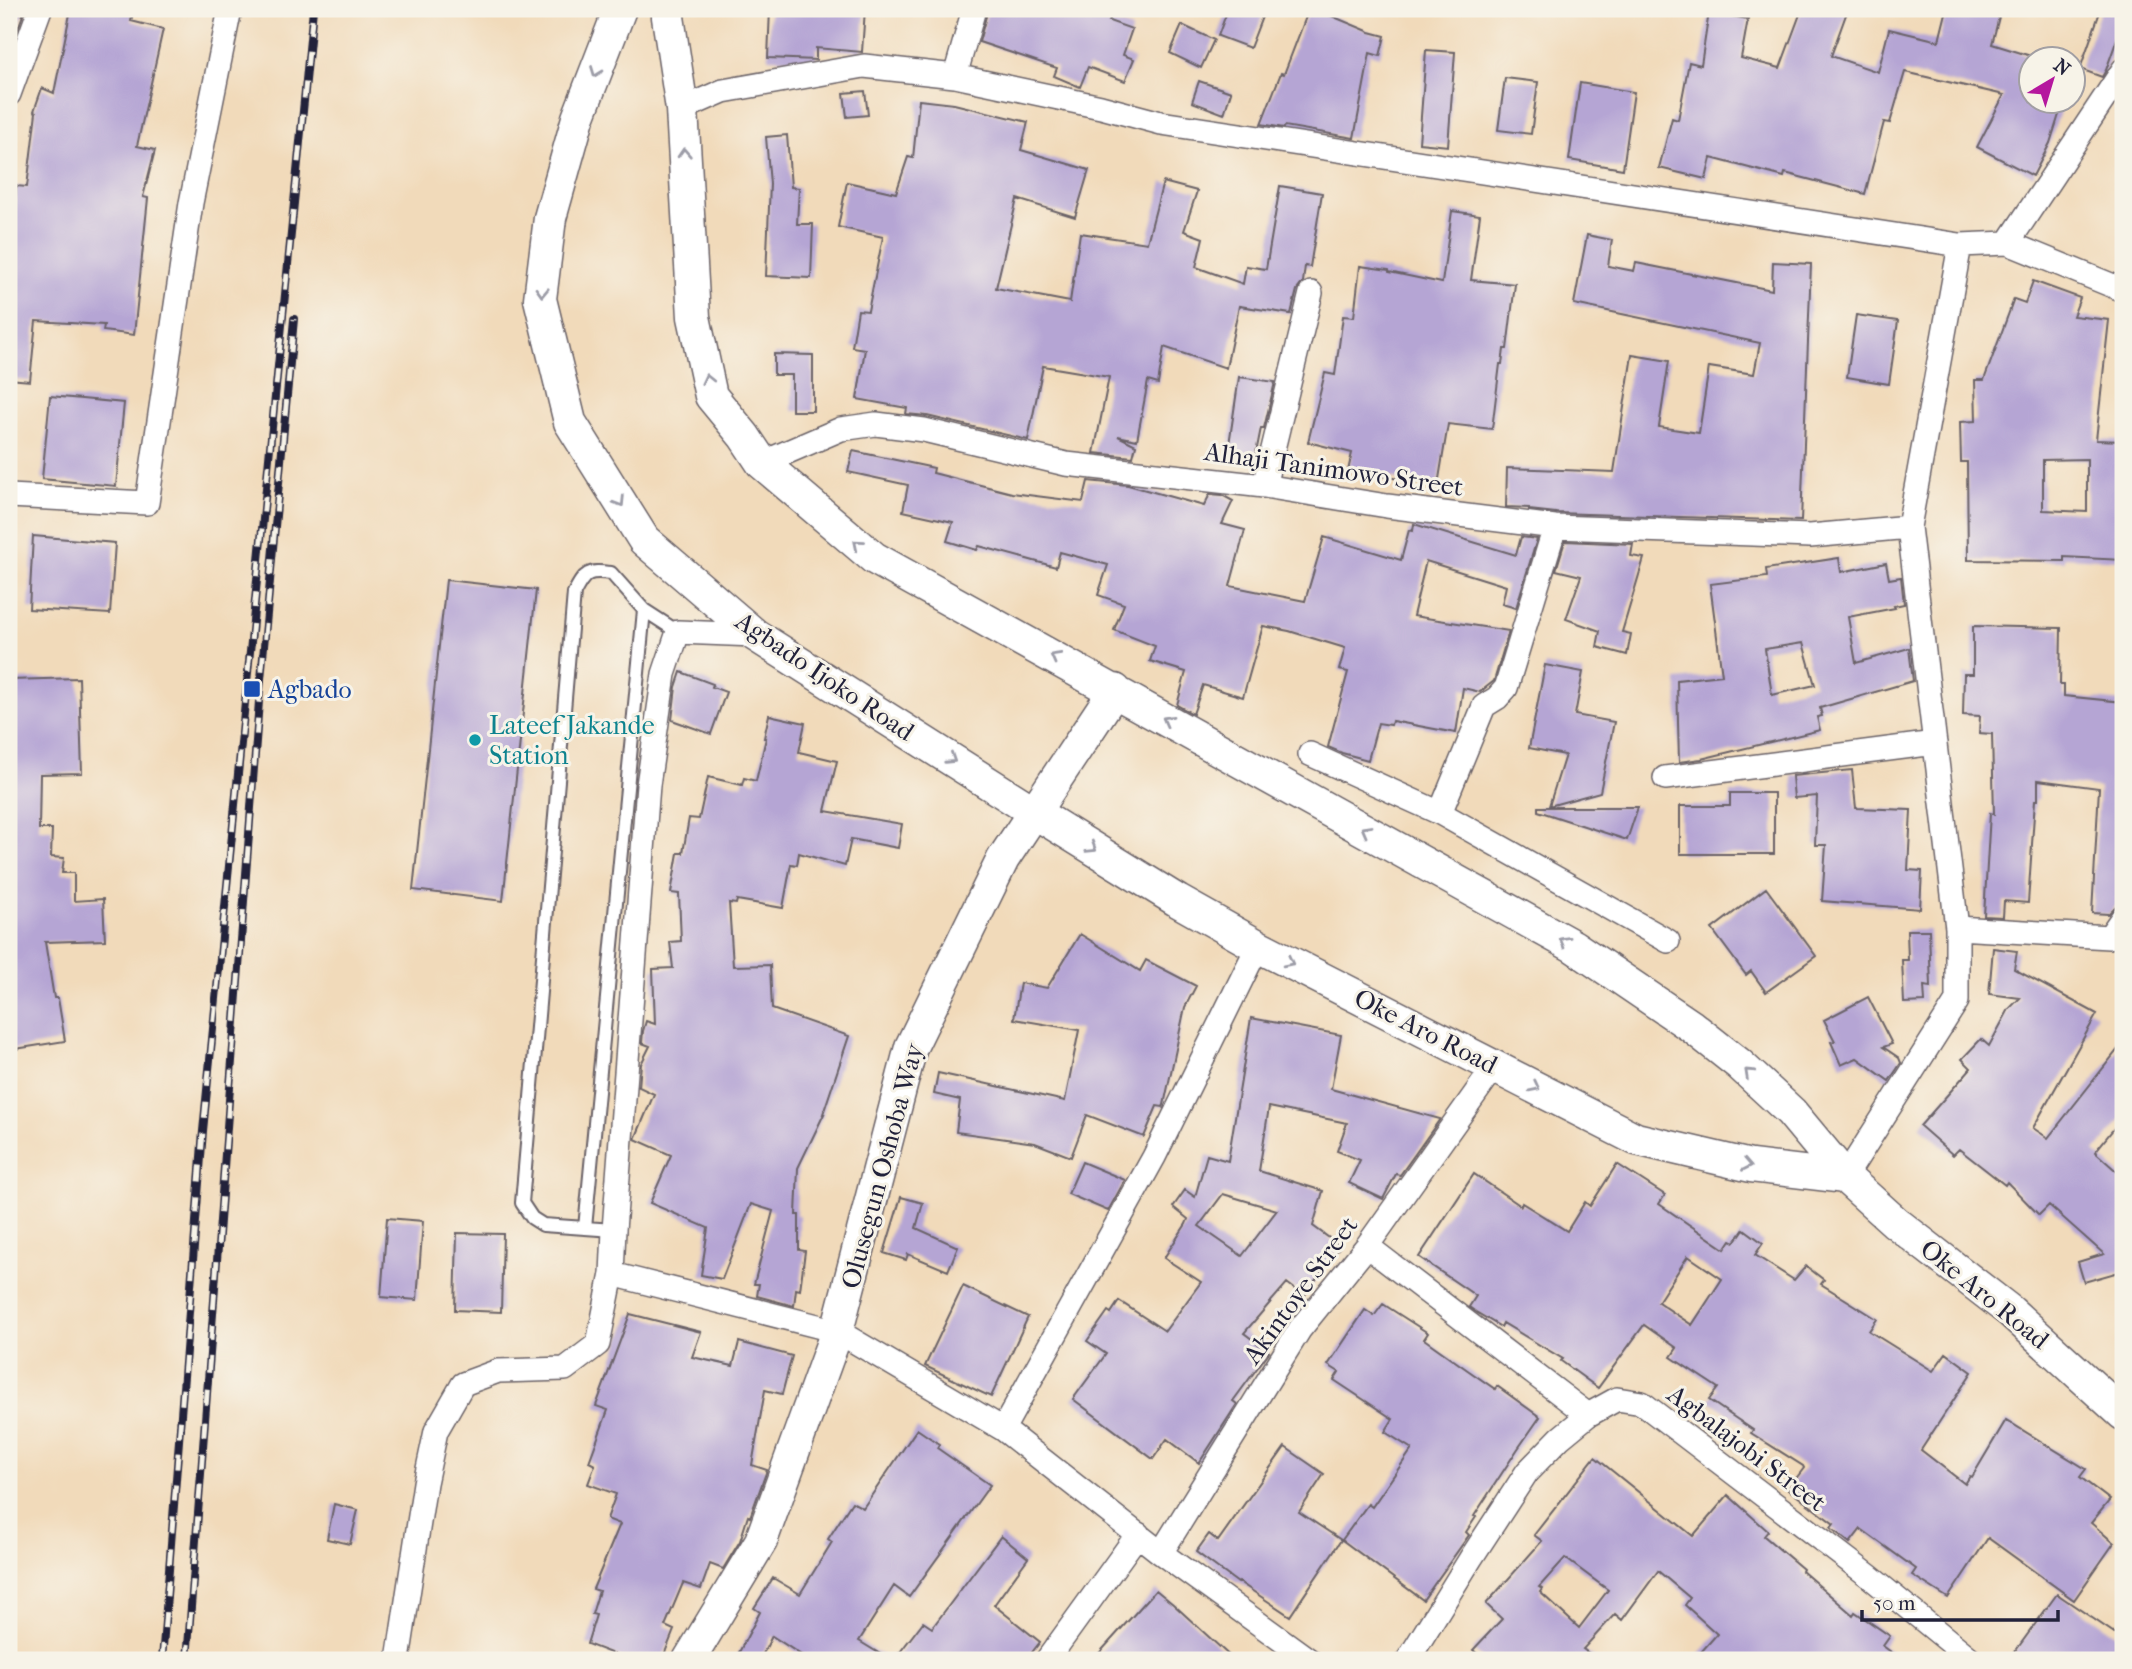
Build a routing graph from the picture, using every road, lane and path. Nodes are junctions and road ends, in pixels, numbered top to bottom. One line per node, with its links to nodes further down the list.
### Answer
1 (40, 9): 8 (street)
2 (230, 9): 16 (street)
3 (620, 9): 21 (main road, Agbado Ijoko Road, one-way to 21)
4 (669, 9): 9 (main road)
5 (974, 9): 7 (street)
6 (2123, 70): 10 (street)
7 (955, 76): 9 (street); 11 (street)
8 (9, 94)
9 (682, 109): 14 (main road, one-way to 9)
10 (2008, 243): 11 (street); 12 (street)
11 (1960, 245): 18 (street)
12 (2123, 290)
13 (1311, 293): 15 (street)
14 (762, 463): 15 (street, Alhaji Tanimowo Street); 22 (main road, one-way to 14)
15 (1264, 486): 17 (street, Alhaji Tanimowo Street)
16 (9, 496)
17 (1555, 527): 18 (street, Alhaji Tanimowo Street); 27 (street)
18 (1909, 527): 23 (street)
19 (644, 610): 20 (lane); 34 (lane); 34 (lane)
20 (678, 632): 21 (street); 35 (street)
21 (755, 635): 26 (main road, Agbado Ijoko Road, one-way to 26)
22 (1115, 690): 26 (main road, Olusegun Oshoba Way); 33 (main road, Oke Aro Road, one-way to 22)
23 (1935, 743): 25 (street); 29 (street)
24 (1310, 754): 27 (street)
25 (1665, 778)
26 (1034, 812): 31 (main road, Oke Aro Road, one-way to 31); 38 (main road, Olusegun Oshoba Way)
27 (1440, 813): 30 (street)
28 (2123, 917): 29 (street)
29 (1957, 928): 33 (street)
30 (1668, 941)
31 (1258, 946): 32 (main road, Oke Aro Road, one-way to 32); 41 (street)
32 (1494, 1066): 33 (main road, Oke Aro Road, one-way to 33); 36 (street, Akintoye Street)
33 (1845, 1178): 39 (main road, Oke Aro Road)
34 (585, 1228): 35 (lane)
35 (614, 1230): 37 (street)
36 (1367, 1246): 40 (street); 43 (street, Akintoye Street)
37 (612, 1274): 38 (street); 44 (street)
38 (837, 1331): 41 (street); 45 (main road, Olusegun Oshoba Way)
39 (2123, 1414)
40 (1588, 1415): 48 (street, Agbalajobi Street); 49 (street, Agbalajobi Street)
41 (1003, 1429): 42 (street)
42 (1138, 1534): 43 (street); 46 (street)
43 (1161, 1553): 47 (street)
44 (398, 1660)
45 (689, 1660)
46 (1047, 1660)
47 (1309, 1660)
48 (1408, 1660)
49 (1972, 1660)

